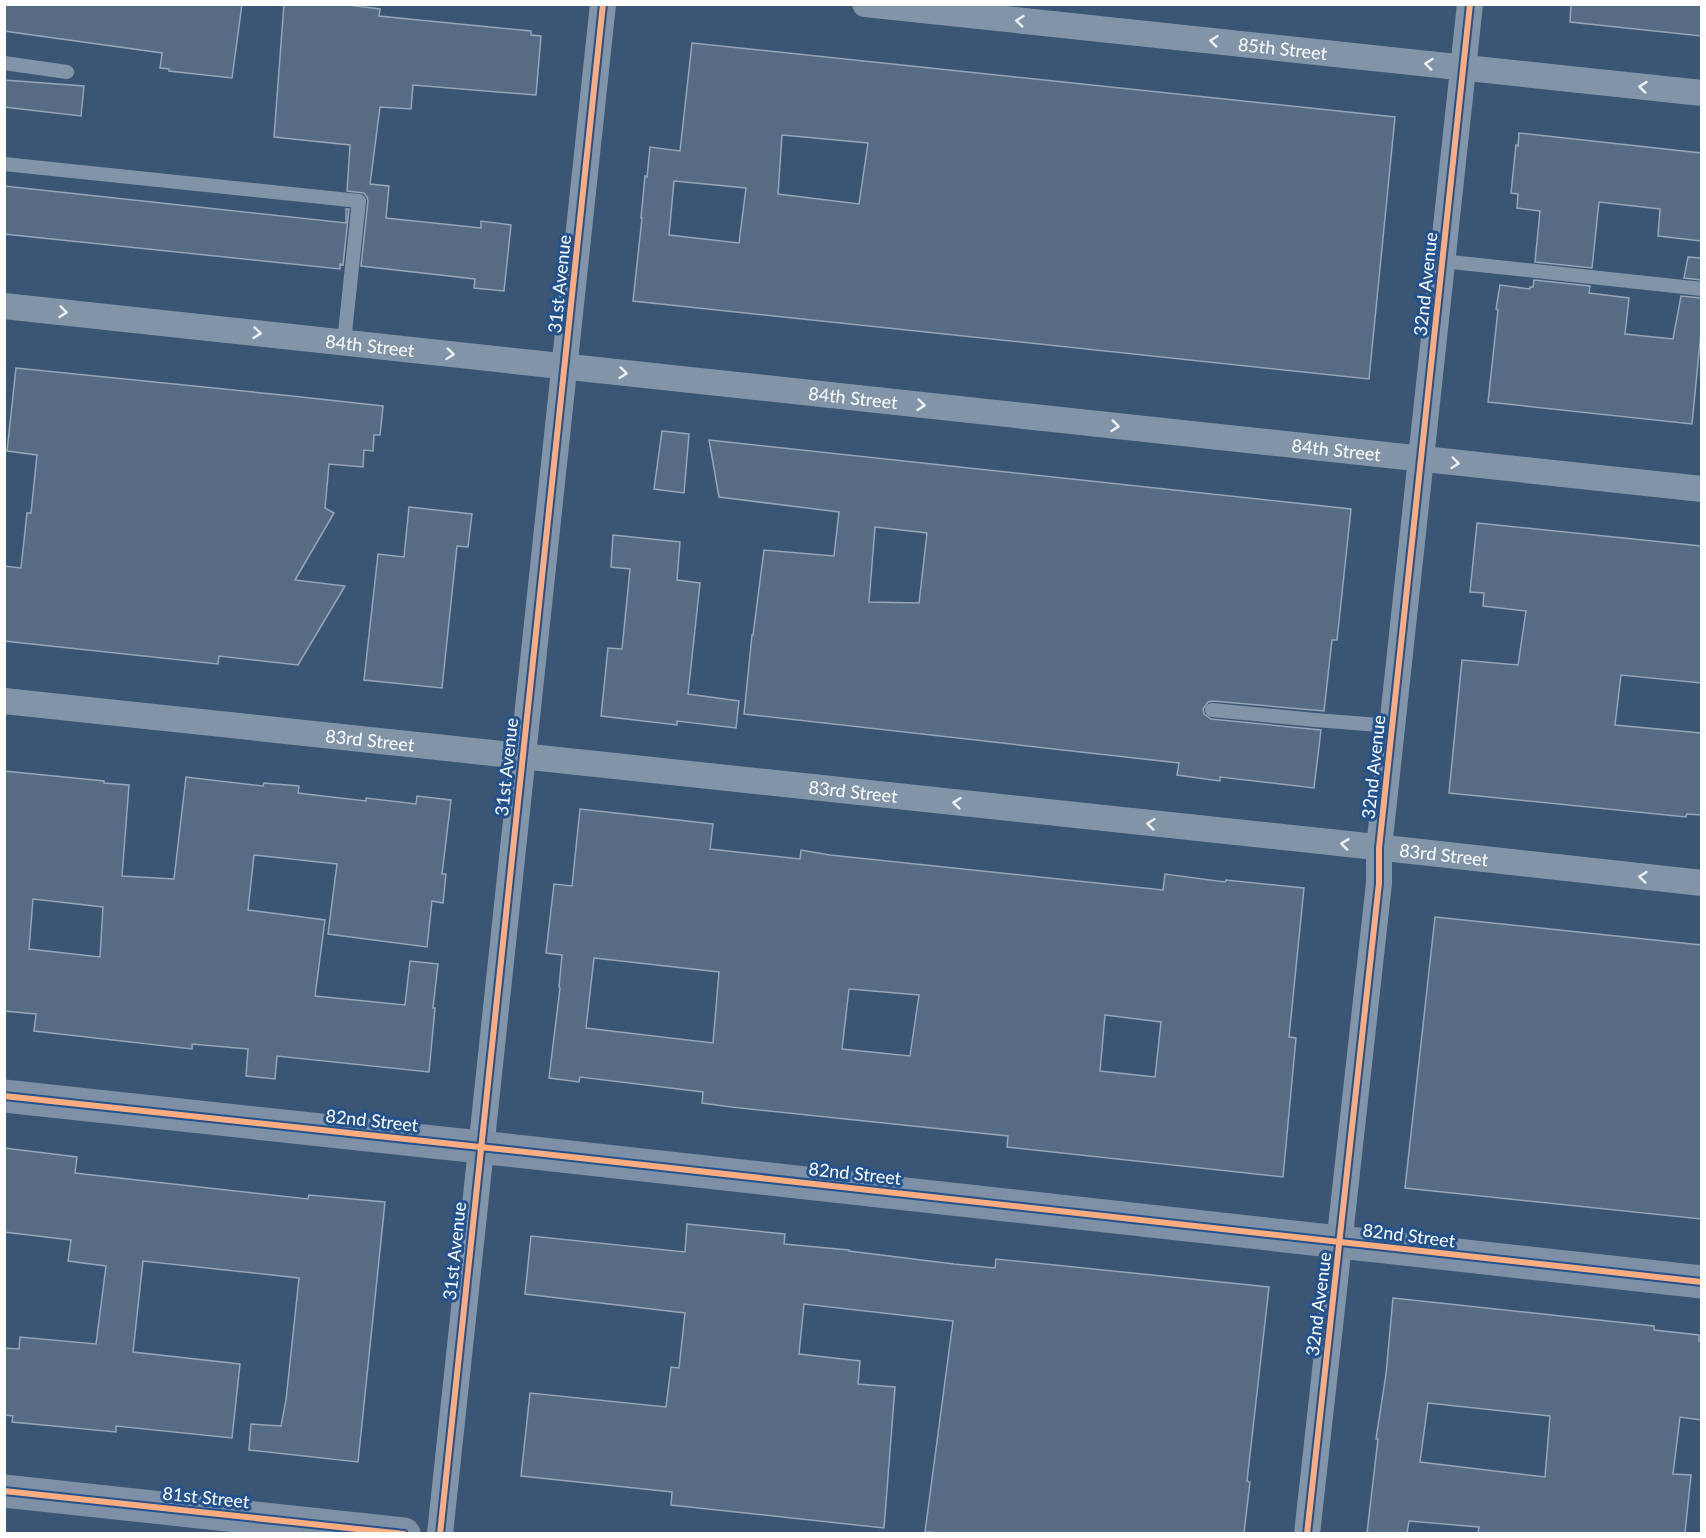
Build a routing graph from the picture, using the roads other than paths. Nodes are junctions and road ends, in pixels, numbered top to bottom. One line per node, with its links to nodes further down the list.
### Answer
1 (603, 4): 13 (street, 31st Avenue)
2 (865, 4): 5 (street, 85th Street, one-way to 2)
3 (1470, 4): 5 (street, 32nd Avenue)
4 (4, 63): 6 (lane)
5 (1463, 68): 7 (street, 85th Street, one-way to 5); 9 (street, 32nd Avenue)
6 (67, 72)
7 (1701, 93)
8 (4, 164): 12 (lane)
9 (1442, 261): 10 (lane); 14 (street, 32nd Avenue)
10 (1701, 289)
11 (4, 306): 12 (street, 84th Street, one-way to 12)
12 (344, 342): 13 (street, 84th Street, one-way to 13)
13 (565, 366): 14 (street, 84th Street, one-way to 14); 19 (street, 31st Avenue)
14 (1421, 459): 15 (street, 84th Street, one-way to 15); 18 (street, 32nd Avenue)
15 (1701, 489)
16 (4, 701): 19 (street, 83rd Street)
17 (1212, 710): 18 (lane)
18 (1392, 726): 20 (street, 32nd Avenue)
19 (523, 756): 20 (street, 83rd Street, one-way to 19); 23 (street, 31st Avenue)
20 (1379, 848): 21 (street, 83rd Street, one-way to 20); 24 (street, 32nd Avenue)
21 (1701, 883)
22 (4, 1096): 23 (street, 82nd Street)
23 (480, 1147): 24 (street, 82nd Street); 28 (street, 31st Avenue)
24 (1341, 1242): 25 (street, 82nd Street); 29 (street, 32nd Avenue)
25 (1701, 1282)
26 (4, 1491): 27 (street, 81st Street)
27 (404, 1533)
28 (440, 1533)
29 (1307, 1533)

